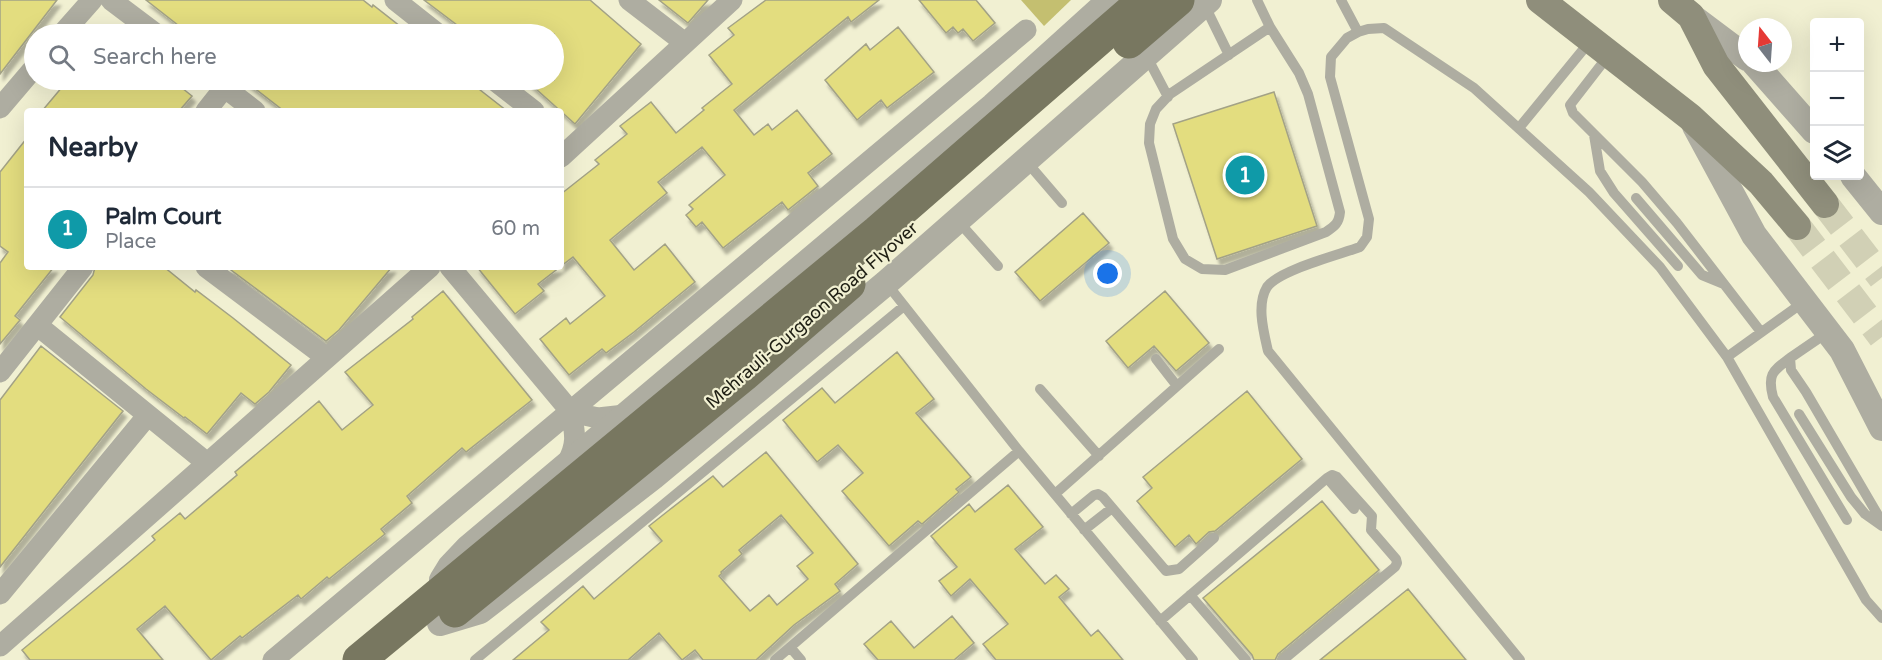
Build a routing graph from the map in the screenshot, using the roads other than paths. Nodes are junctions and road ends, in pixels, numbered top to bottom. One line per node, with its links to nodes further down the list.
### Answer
1 (92, 0): 13 (street)
2 (111, 0): 14 (street)
3 (395, 0): 15 (street)
4 (629, 0): 19 (street)
5 (732, 0): 19 (street)
6 (1110, 0): 71 (street)
7 (1144, 0): 77 (main road, Mehrauli-Gurgaon Road Flyover)
8 (1257, 0): 16 (lane)
9 (1341, 0): 18 (lane)
10 (1540, 0): 20 (main road)
11 (1197, 1): 22 (street); 23 (lane); 77 (main road, Mehrauli-Gurgaon Road Flyover)
12 (1682, 8): 21 (street); 43 (main road)
13 (71, 24)
14 (143, 24)
15 (425, 24)
16 (1270, 27): 23 (lane); 29 (lane)
17 (1026, 30): 68 (street)
18 (1358, 32): 36 (lane); 103 (lane)
19 (685, 43): 38 (street)
20 (1600, 47): 34 (main road); 36 (lane); 37 (lane)
21 (1738, 51)
22 (1146, 55): 29 (lane); 39 (street)
23 (1228, 55): 29 (lane)
24 (1762, 72): 35 (street)
25 (24, 80): 30 (street)
26 (216, 90): 31 (street)
27 (229, 90): 32 (street)
28 (507, 90): 33 (street)
29 (1168, 97)
30 (0, 108)
31 (208, 108)
32 (251, 108)
33 (530, 108)
34 (1690, 117): 46 (main road); 55 (street)
35 (1811, 126)
36 (1519, 128): 61 (lane)
37 (1594, 134): 48 (lane); 54 (lane)
38 (566, 145)
39 (1026, 161): 42 (lane); 45 (street)
40 (1856, 180): 44 (street)
41 (1636, 198): 54 (lane)
42 (1062, 203)
43 (1825, 204)
44 (1882, 213)
45 (958, 221): 47 (lane); 53 (street)
46 (1797, 226)
47 (998, 266)
48 (1678, 266)
49 (81, 270): 57 (street)
50 (210, 270): 62 (street)
51 (427, 270): 62 (street)
52 (453, 270): 68 (street)
53 (886, 283): 56 (lane); 89 (street)
54 (1724, 284): 58 (lane)
55 (1805, 301): 58 (lane); 59 (street)
56 (904, 306): 73 (lane); 97 (lane)
57 (37, 325): 65 (street); 70 (street)
58 (1761, 332): 61 (lane)
59 (1828, 332): 63 (lane); 72 (street)
60 (1219, 349): 66 (lane)
61 (1727, 357): 90 (lane)
62 (327, 358): 75 (street)
63 (1790, 358): 83 (lane); 84 (lane)
64 (1156, 359): 66 (lane)
65 (0, 372)
66 (1177, 386): 74 (lane)
67 (1040, 389): 74 (lane)
68 (571, 412): 71 (street); 76 (street); 94 (street)
69 (1798, 414): 84 (lane)
70 (148, 415): 75 (street); 87 (street)
71 (625, 415): 76 (street)
72 (1882, 428)
73 (1019, 451): 79 (lane); 93 (lane)
74 (1099, 456): 79 (lane)
75 (207, 463): 92 (street)
76 (567, 463): 89 (street)
77 (612, 467): 89 (main road, Mehrauli-Gurgaon Road Flyover)
78 (1327, 478): 81 (lane); 88 (lane); 102 (lane)
79 (1054, 494): 82 (lane)
80 (1112, 508): 82 (lane); 85 (lane); 86 (lane)
81 (1354, 509)
82 (1071, 514): 85 (lane)
83 (1847, 520)
84 (1882, 524)
85 (1084, 530): 91 (lane)
86 (1214, 538)
87 (0, 594)
88 (1190, 595): 91 (lane); 101 (lane)
89 (433, 614): 95 (main road); 96 (main road)
90 (1882, 618)
91 (1160, 621): 100 (lane)
92 (0, 646)
93 (790, 647): 98 (lane); 99 (lane)
94 (273, 660)
95 (359, 660)
96 (395, 660)
97 (476, 660)
98 (775, 660)
99 (801, 660)
100 (1193, 660)
101 (1246, 660)
102 (1283, 660)
103 (1520, 660)

